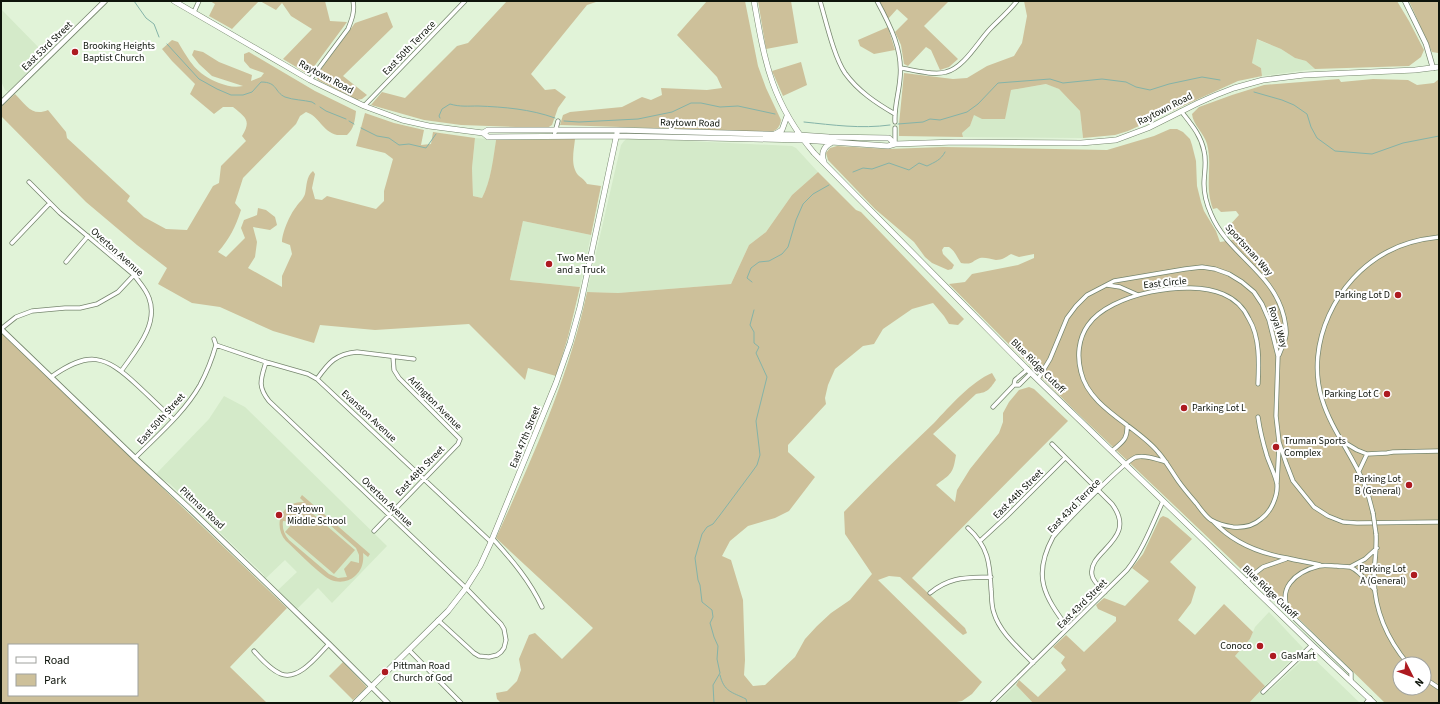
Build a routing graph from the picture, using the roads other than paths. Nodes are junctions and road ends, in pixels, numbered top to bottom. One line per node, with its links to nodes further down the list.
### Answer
1 (105, 1): 15 (street, East 53rd Street)
2 (174, 1): 11 (main road, Raytown Road)
3 (199, 1): 11 (street)
4 (353, 1): 14 (street)
5 (465, 1): 16 (street, East 50th Terrace)
6 (754, 1): 19 (main road, Blue Ridge Cutoff)
7 (820, 1): 18 (street)
8 (877, 1): 12 (street)
9 (1017, 1): 12 (street)
10 (1405, 1): 13 (street)
11 (194, 12): 14 (main road, Raytown Road)
12 (901, 68): 18 (street)
13 (1436, 68): 17 (main road, Raytown Road)
14 (310, 80): 16 (main road, Raytown Road)
15 (1, 103)
16 (364, 106): 24 (main road, Raytown Road)
17 (1181, 112): 31 (main road, Raytown Road); 45 (street, Sportsman Way)
18 (894, 114): 21 (street)
19 (787, 116): 26 (main road); 27 (main road, Blue Ridge Cutoff)
20 (558, 121): 23 (street)
21 (895, 122)
22 (895, 128): 31 (street)
23 (555, 130): 24 (main road, Raytown Road); 25 (main road, Raytown Road); 28 (street)
24 (482, 133): 28 (main road, Raytown Road)
25 (617, 133): 26 (main road, Raytown Road); 28 (main road, Raytown Road); 29 (main road, Raytown Road); 80 (main road, East 47th Street)
26 (775, 134): 27 (main road, Raytown Road)
27 (799, 135): 29 (main road, Blue Ridge Cutoff); 31 (main road, Raytown Road)
28 (554, 136)
29 (804, 140): 30 (main road, Raytown Road); 32 (main road, Blue Ridge Cutoff)
30 (831, 142): 31 (main road, Raytown Road); 32 (main road)
31 (895, 144)
32 (824, 163): 50 (main road, Blue Ridge Cutoff)
33 (29, 182): 34 (street, Overton Avenue)
34 (50, 203): 35 (street, Overton Avenue); 37 (street)
35 (88, 236): 38 (street); 39 (street, Overton Avenue)
36 (1439, 237): 60 (street)
37 (12, 243)
38 (66, 262)
39 (134, 275): 42 (street); 49 (street, Overton Avenue)
40 (1107, 284): 41 (street); 45 (street, Royal Way); 53 (street, Royal Way)
41 (1138, 295): 54 (street, East Circle); 58 (street, East Circle)
42 (1, 329): 51 (street, Pittman Road)
43 (214, 339): 44 (street)
44 (216, 345): 48 (street, Evanston Avenue); 57 (street, East 50th Street)
45 (1278, 356): 61 (street, Royal Way)
46 (393, 357): 47 (street); 52 (street); 59 (street, Arlington Avenue)
47 (414, 359)
48 (266, 362): 52 (street, Evanston Avenue); 75 (street, Overton Avenue)
49 (122, 370): 51 (street); 57 (street)
50 (1029, 371): 53 (main road, Blue Ridge Cutoff); 55 (street)
51 (51, 377): 66 (street, Pittman Road)
52 (317, 379): 71 (street, Evanston Avenue)
53 (1038, 379): 63 (main road, Blue Ridge Cutoff)
54 (1258, 384)
55 (993, 407)
56 (1258, 417): 72 (street)
57 (173, 419): 66 (street, East 50th Street)
58 (1127, 425): 63 (street); 68 (street, East Circle)
59 (460, 440): 71 (street, East 48th Street)
60 (1340, 440): 65 (street); 70 (street)
61 (1279, 442): 72 (street); 77 (street, Royal Way)
62 (1052, 444): 67 (street)
63 (1112, 451): 69 (main road, Blue Ridge Cutoff)
64 (1439, 451): 65 (street)
65 (1367, 454): 70 (street)
66 (135, 458): 95 (street, Pittman Road)
67 (1065, 458): 73 (street); 81 (street, East 44th Street)
68 (1166, 462): 69 (street); 76 (street, East Circle)
69 (1125, 465): 73 (street, East 43rd Terrace); 74 (main road, Blue Ridge Cutoff)
70 (1359, 471): 82 (street, bridge)
71 (424, 478): 75 (street, East 48th Street); 80 (street, Evanston Avenue)
72 (1277, 486): 76 (street)
73 (1098, 490): 90 (street); 94 (street, East 43rd Terrace)
74 (1163, 502): 87 (main road, Blue Ridge Cutoff); 90 (street, East 43rd Street)
75 (389, 515): 79 (street, East 48th Street); 88 (street, Overton Avenue)
76 (1211, 520): 83 (street, East Circle)
77 (1439, 522)
78 (968, 528): 81 (street)
79 (374, 531)
80 (492, 541): 88 (main road, East 47th Street); 92 (street, Evanston Avenue)
81 (980, 541): 86 (street)
82 (1377, 548): 85 (street); 89 (street)
83 (1287, 558): 84 (street, East Circle); 87 (street)
84 (1320, 565): 85 (street, East Circle); 101 (street)
85 (1350, 567): 89 (street)
86 (991, 577): 91 (street); 100 (street)
87 (1246, 582): 96 (main road, Blue Ridge Cutoff)
88 (466, 588): 93 (main road, East 47th Street); 93 (street, Overton Avenue)
89 (1375, 590): 99 (street)
90 (1105, 592): 94 (street, East 43rd Street)
91 (930, 593)
92 (542, 607)
93 (438, 620): 97 (main road, East 47th Street)
94 (1068, 628): 100 (street, East 43rd Street)
95 (329, 644): 98 (street); 102 (street, Pittman Road)
96 (1312, 645): 101 (main road, Blue Ridge Cutoff); 103 (street)
97 (408, 650): 102 (main road, East 47th Street); 107 (street)
98 (254, 651)
99 (1401, 656)
100 (1033, 663): 108 (street, East 43rd Street)
101 (1350, 680): 104 (main road, Blue Ridge Cutoff)
102 (372, 686): 105 (main road, East 47th Street); 106 (street, Pittman Road)
103 (1263, 692)
104 (1370, 698): 109 (street); 110 (main road, Blue Ridge Cutoff)
105 (355, 703)
106 (388, 703)
107 (461, 703)
108 (992, 703)
109 (1366, 703)
110 (1374, 703)

